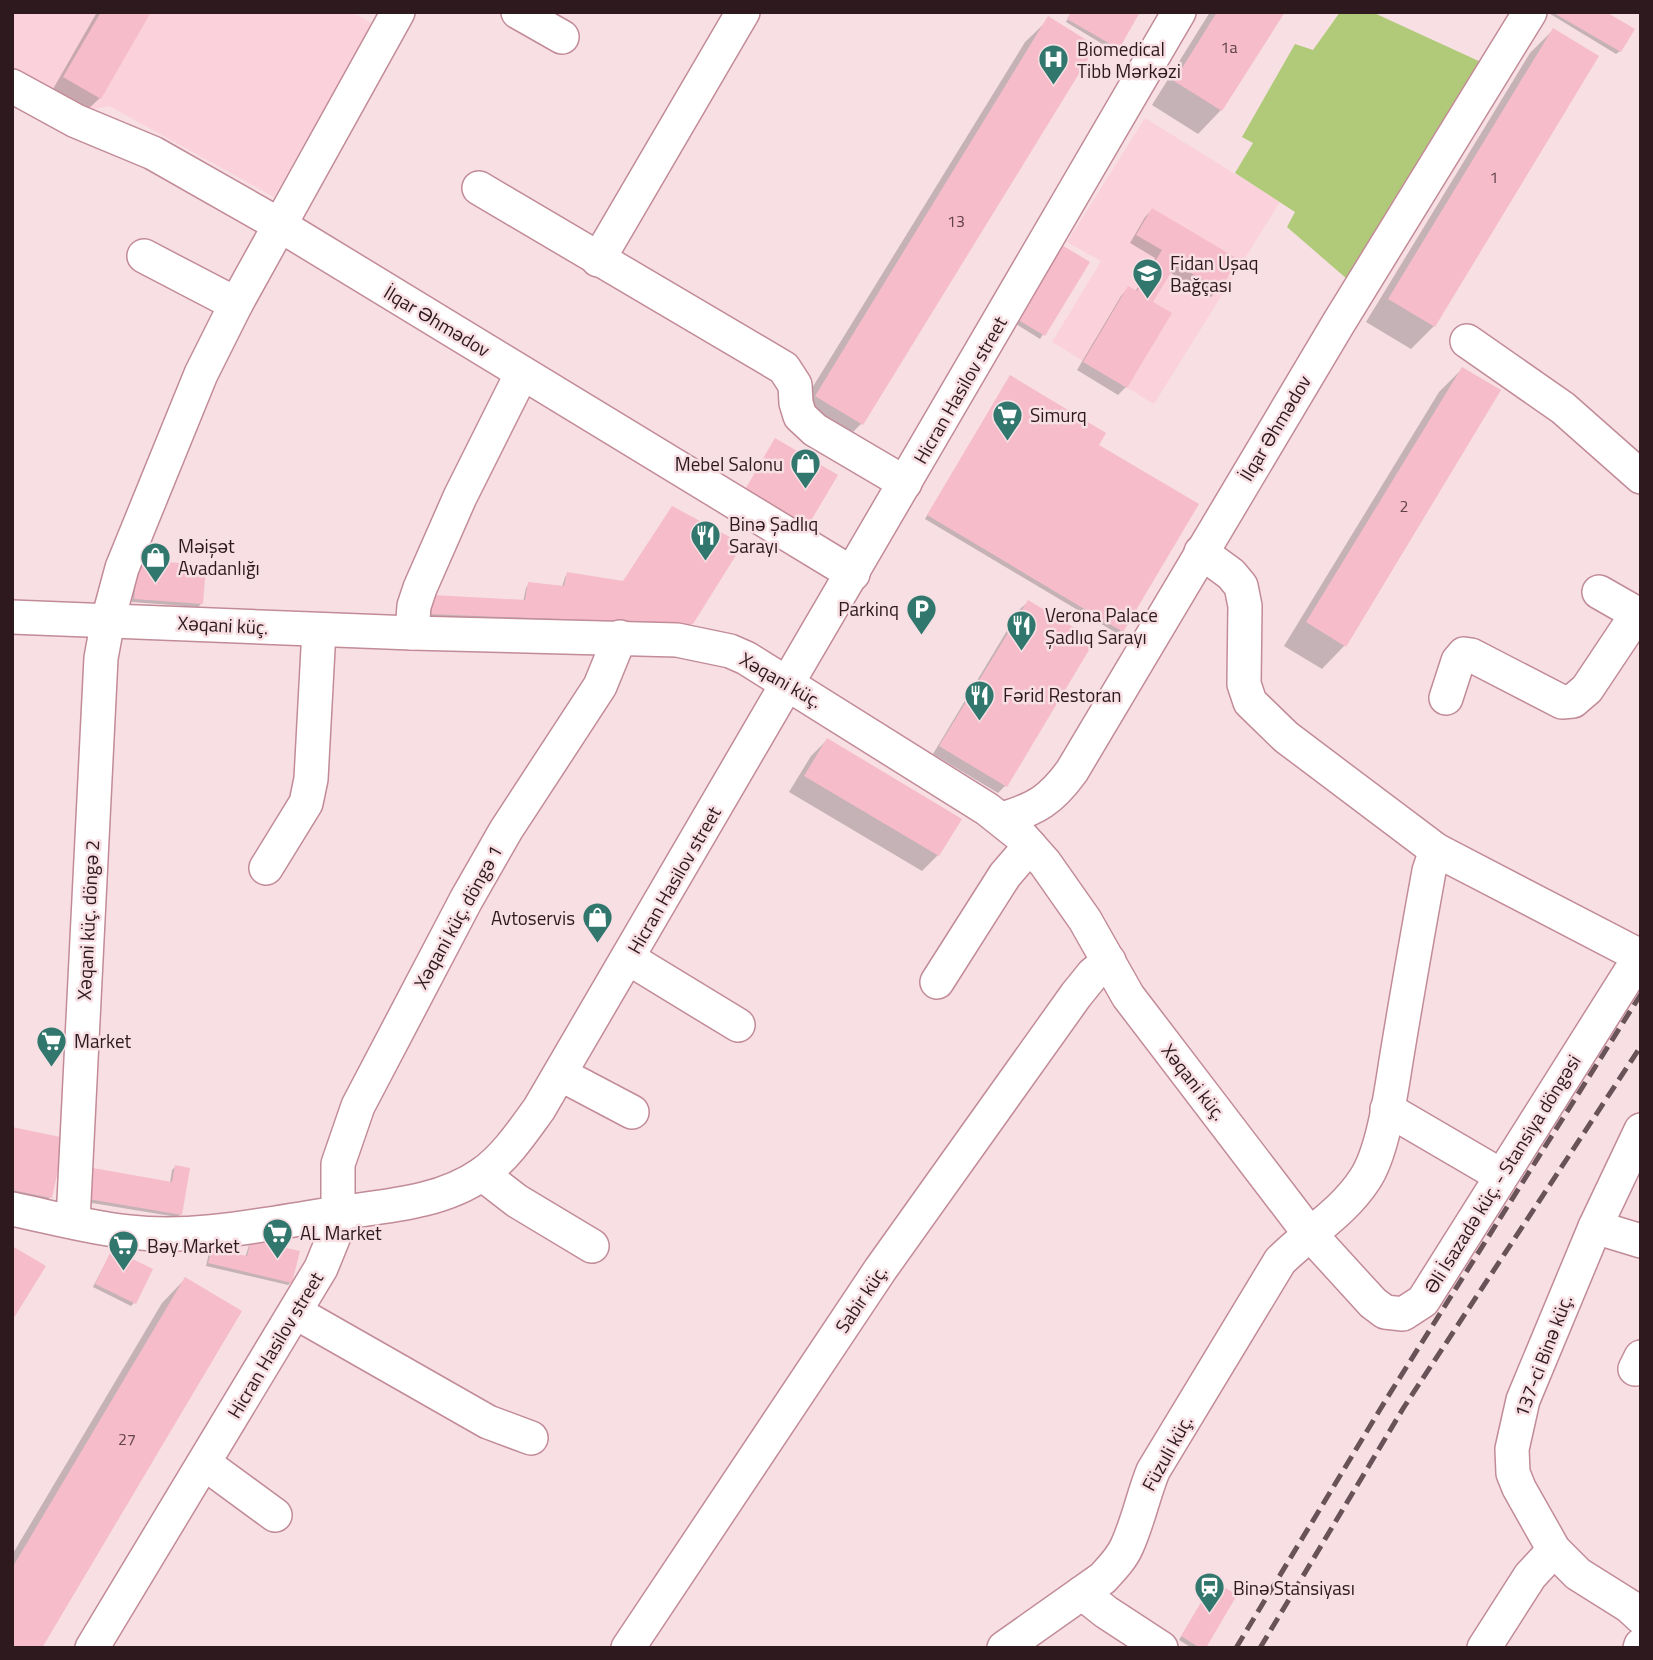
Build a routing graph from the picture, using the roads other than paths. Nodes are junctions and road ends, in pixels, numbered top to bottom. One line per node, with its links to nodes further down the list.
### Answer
1 (398, 12): 9 (street, Xəqani küç. döngə 2)
2 (518, 12): 6 (street)
3 (743, 12): 11 (street)
4 (1179, 12): 16 (street, Hicran Hasilov street)
5 (1530, 12): 17 (street, İlqar Əhmədov)
6 (562, 37)
7 (12, 86): 9 (street, İlqar Əhmədov)
8 (478, 188): 11 (street)
9 (278, 224): 12 (street, Xəqani küç. döngə 2); 14 (street, İlqar Əhmədov)
10 (144, 256): 12 (street)
11 (598, 260): 16 (street)
12 (236, 303): 22 (street, Xəqani küç. döngə 2)
13 (1467, 341): 15 (street)
14 (522, 373): 18 (street, İlqar Əhmədov); 24 (street)
15 (1641, 477)
16 (905, 484): 18 (street, Hicran Hasilov street)
17 (1201, 552): 28 (street, İlqar Əhmədov); 30 (street)
18 (853, 574): 26 (street, Hicran Hasilov street)
19 (1599, 592): 20 (street)
20 (1639, 615): 27 (street)
21 (12, 617): 22 (street, Xəqani küç.)
22 (108, 620): 23 (street, Xəqani küç.); 45 (street, Xəqani küç. döngə 2)
23 (319, 629): 24 (street, Xəqani küç.); 31 (street)
24 (412, 633): 25 (street, Xəqani küç.)
25 (620, 637): 26 (street, Xəqani küç.); 44 (street, Xəqani küç. döngə 1)
26 (789, 683): 28 (street, Xəqani küç.); 33 (street, Hicran Hasilov street)
27 (1446, 698)
28 (1002, 819): 29 (street, Xəqani küç.)
29 (1030, 846): 34 (street, Xəqani küç.); 35 (street)
30 (1436, 850): 32 (street); 38 (street, Füzuli küç.)
31 (266, 869)
32 (1641, 955): 42 (street, Əli İsazadə küç. - Stansiya döngəsi)
33 (628, 958): 36 (street); 37 (street, Hicran Hasilov street)
34 (1108, 961): 47 (street, Xəqani küç.); 58 (street, Sabir küç.)
35 (937, 982)
36 (738, 1024)
37 (560, 1074): 39 (street); 41 (street, Hicran Hasilov street)
38 (1387, 1109): 42 (street); 47 (street, Füzuli küç.)
39 (632, 1112)
40 (1641, 1130): 46 (street, 137-ci Binə küç.)
41 (482, 1174): 44 (street, Hicran Hasilov street); 49 (street)
42 (1500, 1175): 47 (street, Əli İsazadə küç. - Stansiya döngəsi)
43 (12, 1209): 45 (street)
44 (338, 1213): 45 (street); 50 (street, Hicran Hasilov street)
45 (73, 1221)
46 (1595, 1227): 48 (street); 54 (street, 137-ci Binə küç.)
47 (1309, 1233): 55 (street, Füzuli küç.)
48 (1641, 1241)
49 (592, 1246)
50 (295, 1312): 51 (street); 52 (street, Hicran Hasilov street)
51 (531, 1438)
52 (204, 1464): 53 (street); 57 (street, Hicran Hasilov street)
53 (275, 1515)
54 (1554, 1550): 56 (street, 137-ci Binə küç.); 61 (street)
55 (1082, 1593): 59 (street, Füzuli küç.); 60 (street)
56 (1641, 1617)
57 (92, 1648)
58 (628, 1648)
59 (1004, 1648)
60 (1161, 1648)
61 (1484, 1648)

